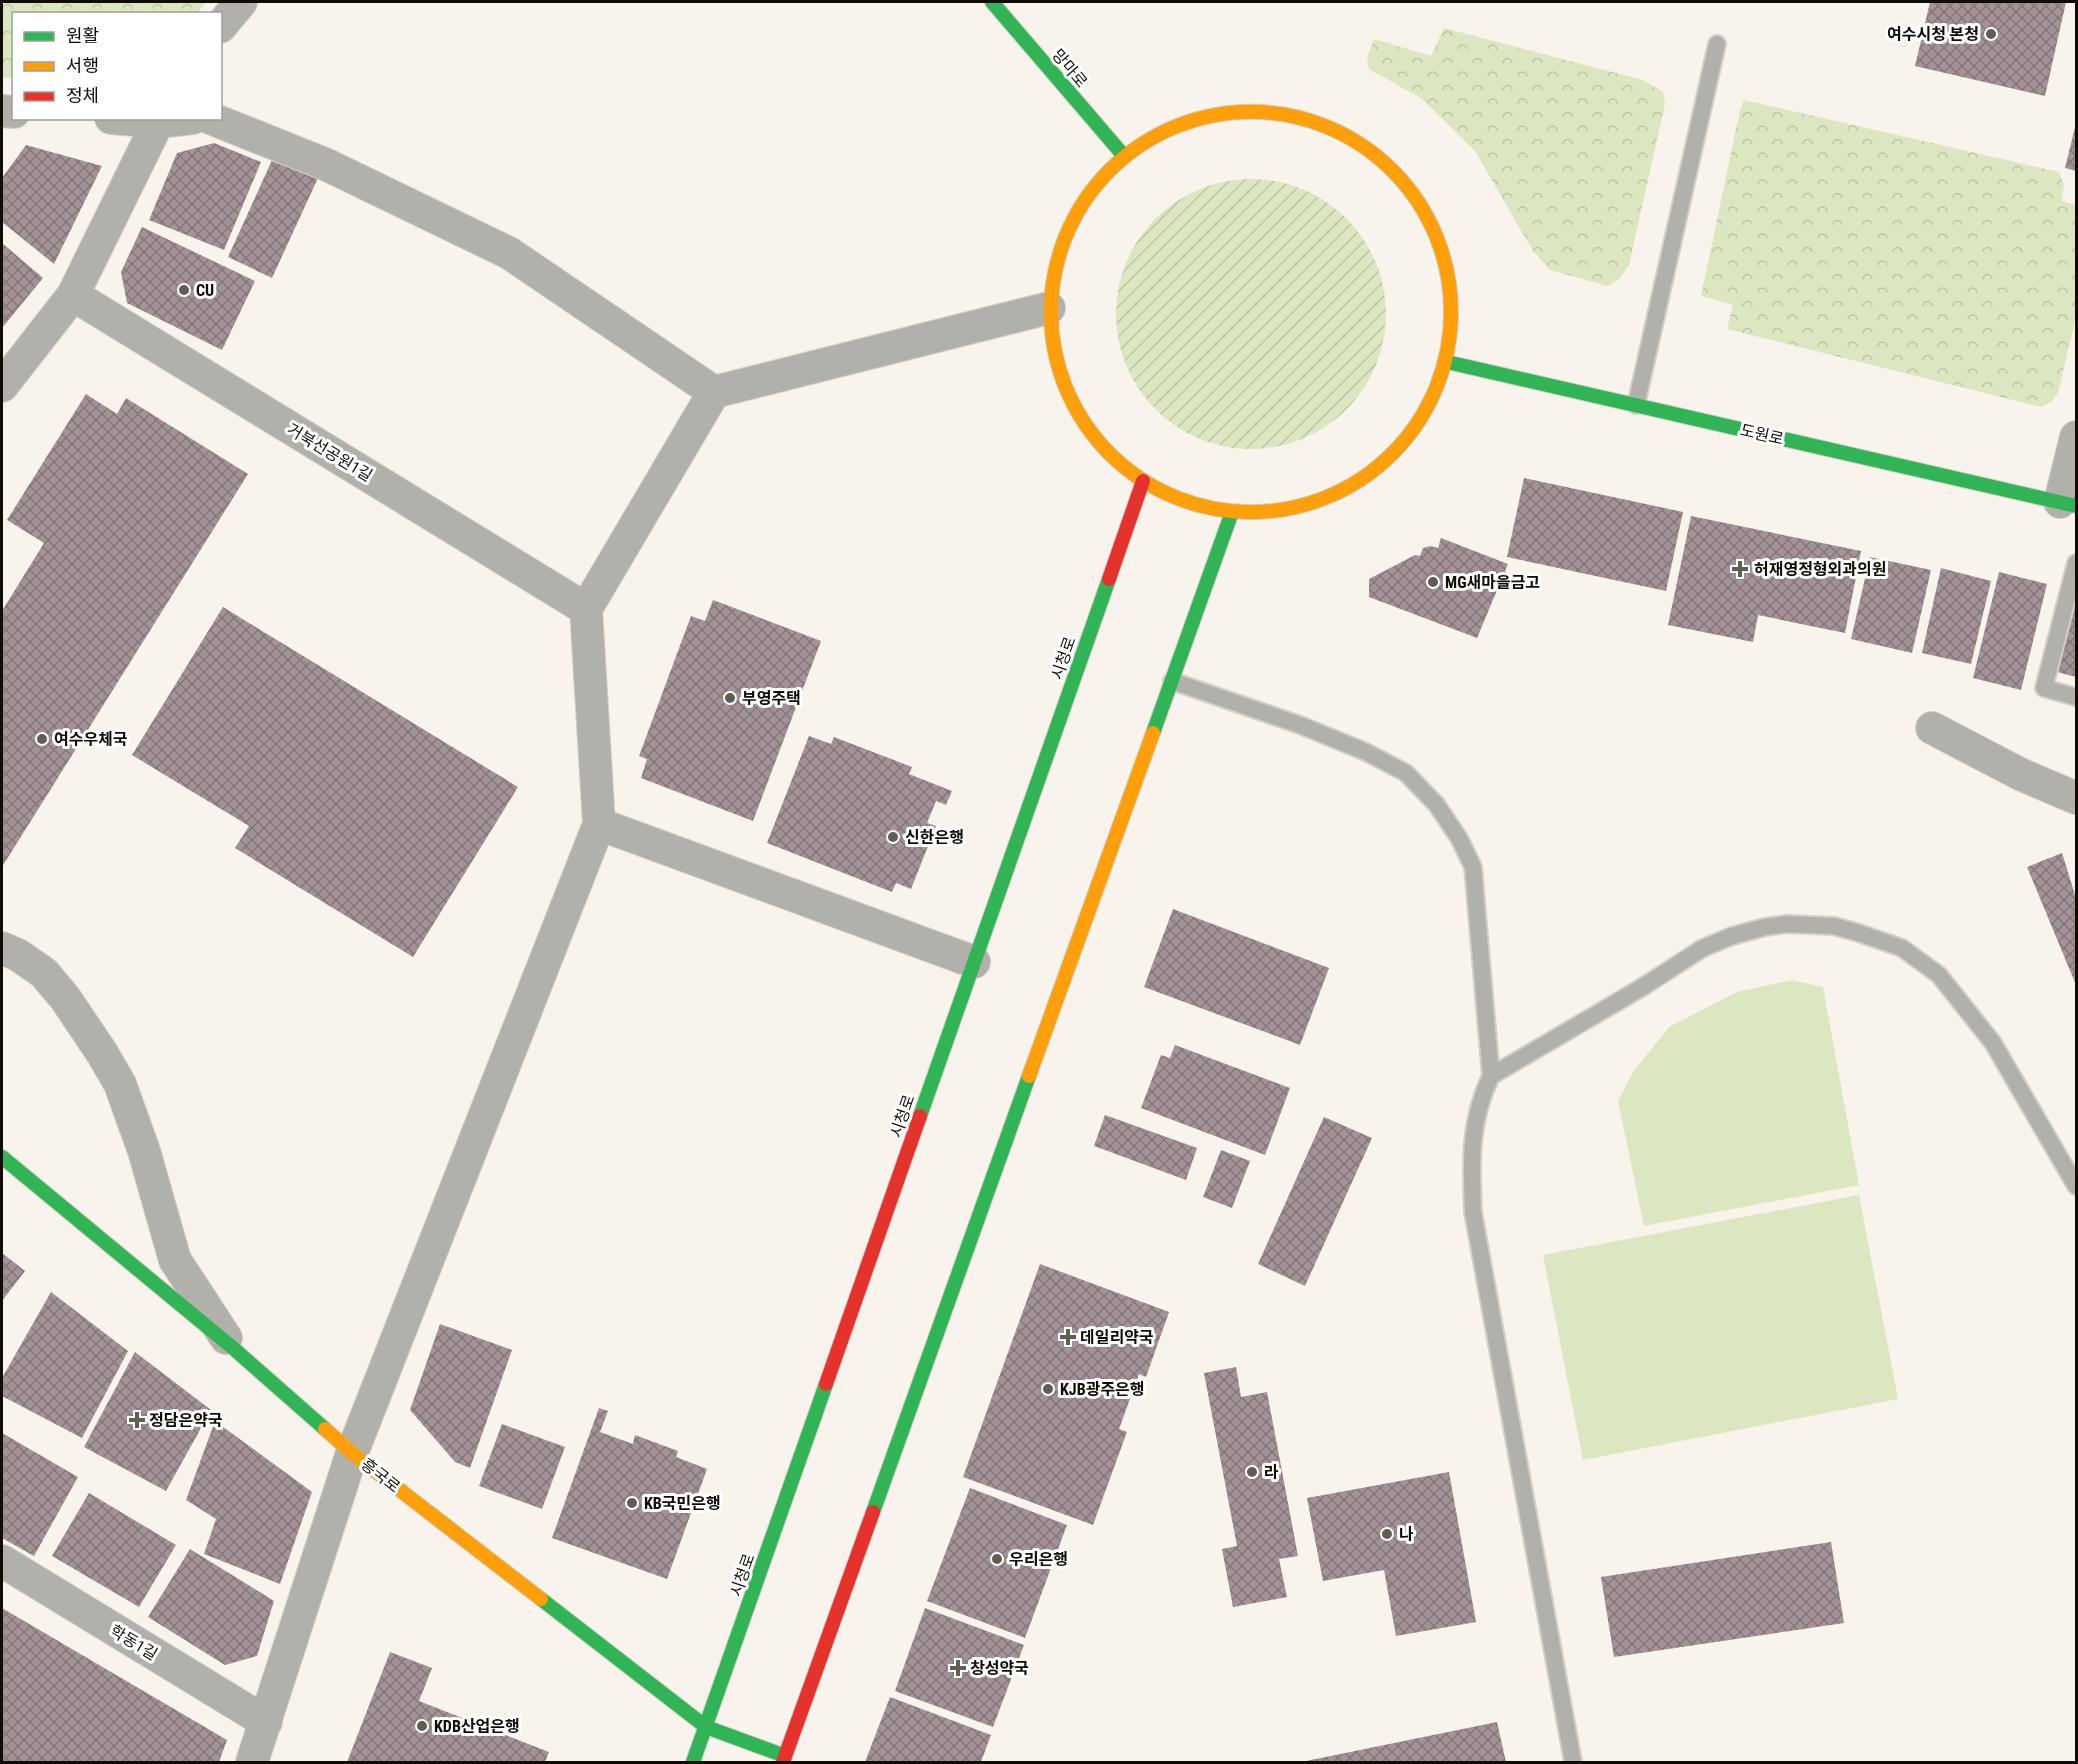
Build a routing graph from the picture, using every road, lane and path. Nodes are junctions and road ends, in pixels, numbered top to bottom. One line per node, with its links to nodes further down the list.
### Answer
1 (241, 2): 3 (street)
2 (992, 2): 7 (street, 망마로)
3 (222, 25)
4 (1717, 45): 13 (lane)
5 (159, 120): 8 (street)
6 (215, 120): 12 (street)
7 (1124, 156): 9 (street); 10 (street)
8 (73, 295): 11 (street); 19 (street, 거북선공원1길)
9 (1049, 308): 12 (street); 15 (street)
10 (1447, 362): 13 (street, 도원로); 17 (street)
11 (2, 386)
12 (714, 392): 19 (street)
13 (1636, 405): 16 (street, 도원로)
14 (2076, 438): 16 (street)
15 (1143, 481): 17 (street); 26 (street, 시청로)
16 (2068, 504)
17 (1232, 512): 20 (street)
18 (2076, 563): 21 (lane)
19 (586, 609): 24 (street)
20 (1172, 681): 27 (lane); 35 (street)
21 (2076, 697)
22 (1932, 728): 23 (street)
23 (2076, 798)
24 (599, 824): 26 (street); 31 (street)
25 (2, 948): 30 (street)
26 (974, 962): 34 (street, 시청로)
27 (1491, 1076): 29 (lane); 38 (lane)
28 (2, 1157): 30 (street, 흥국로)
29 (2076, 1185)
30 (233, 1348): 31 (street, 흥국로)
31 (352, 1453): 33 (street); 34 (street, 흥국로)
32 (2, 1562): 33 (street, 학동1길)
33 (266, 1722): 36 (street)
34 (706, 1727): 35 (street, 흥국로); 37 (street, 시청로)
35 (784, 1759)
36 (252, 1762)
37 (693, 1762)
38 (1573, 1762)

